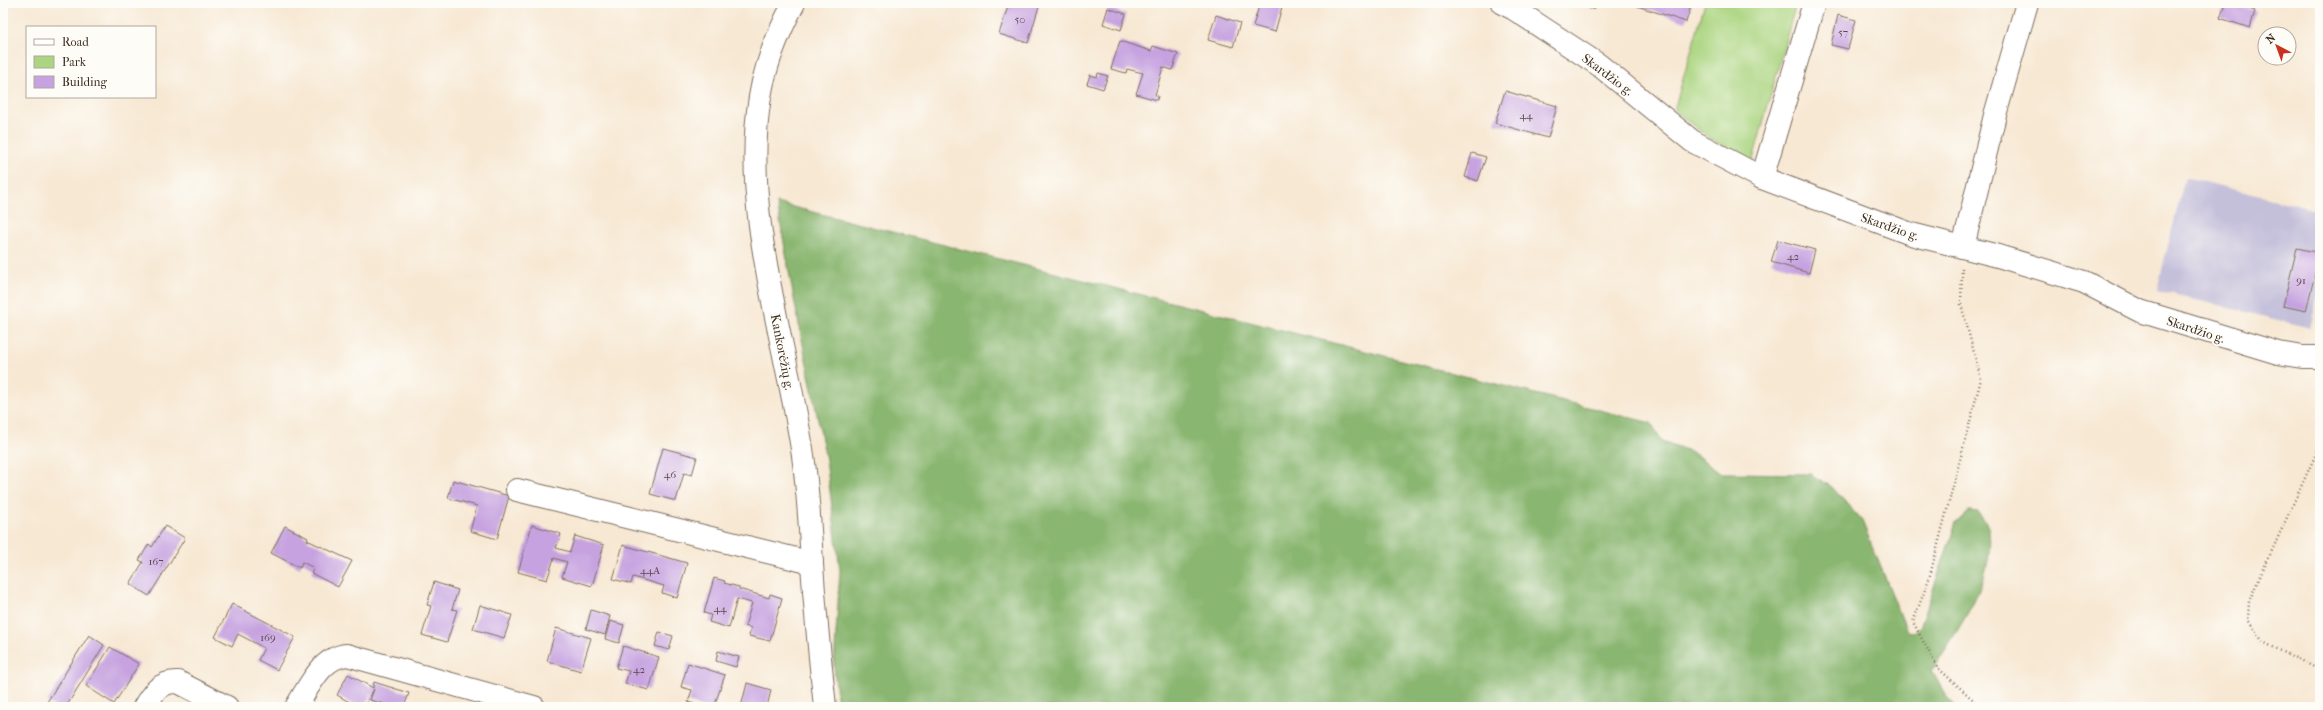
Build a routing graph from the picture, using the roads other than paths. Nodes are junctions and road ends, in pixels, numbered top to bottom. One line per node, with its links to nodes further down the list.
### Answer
1 (794, 3): 9 (street, Kankorėžių g.)
2 (1502, 3): 5 (street, Skardžio g.)
3 (1814, 3): 5 (street)
4 (2027, 3): 6 (street)
5 (1762, 178): 6 (street, Skardžio g.)
6 (1963, 247): 7 (street, Skardžio g.)
7 (2320, 357)
8 (517, 490): 9 (street)
9 (812, 563): 14 (street, Kankorėžių g.)
10 (144, 707): 11 (street)
11 (227, 707)
12 (296, 707): 13 (street)
13 (534, 707)
14 (825, 707)

